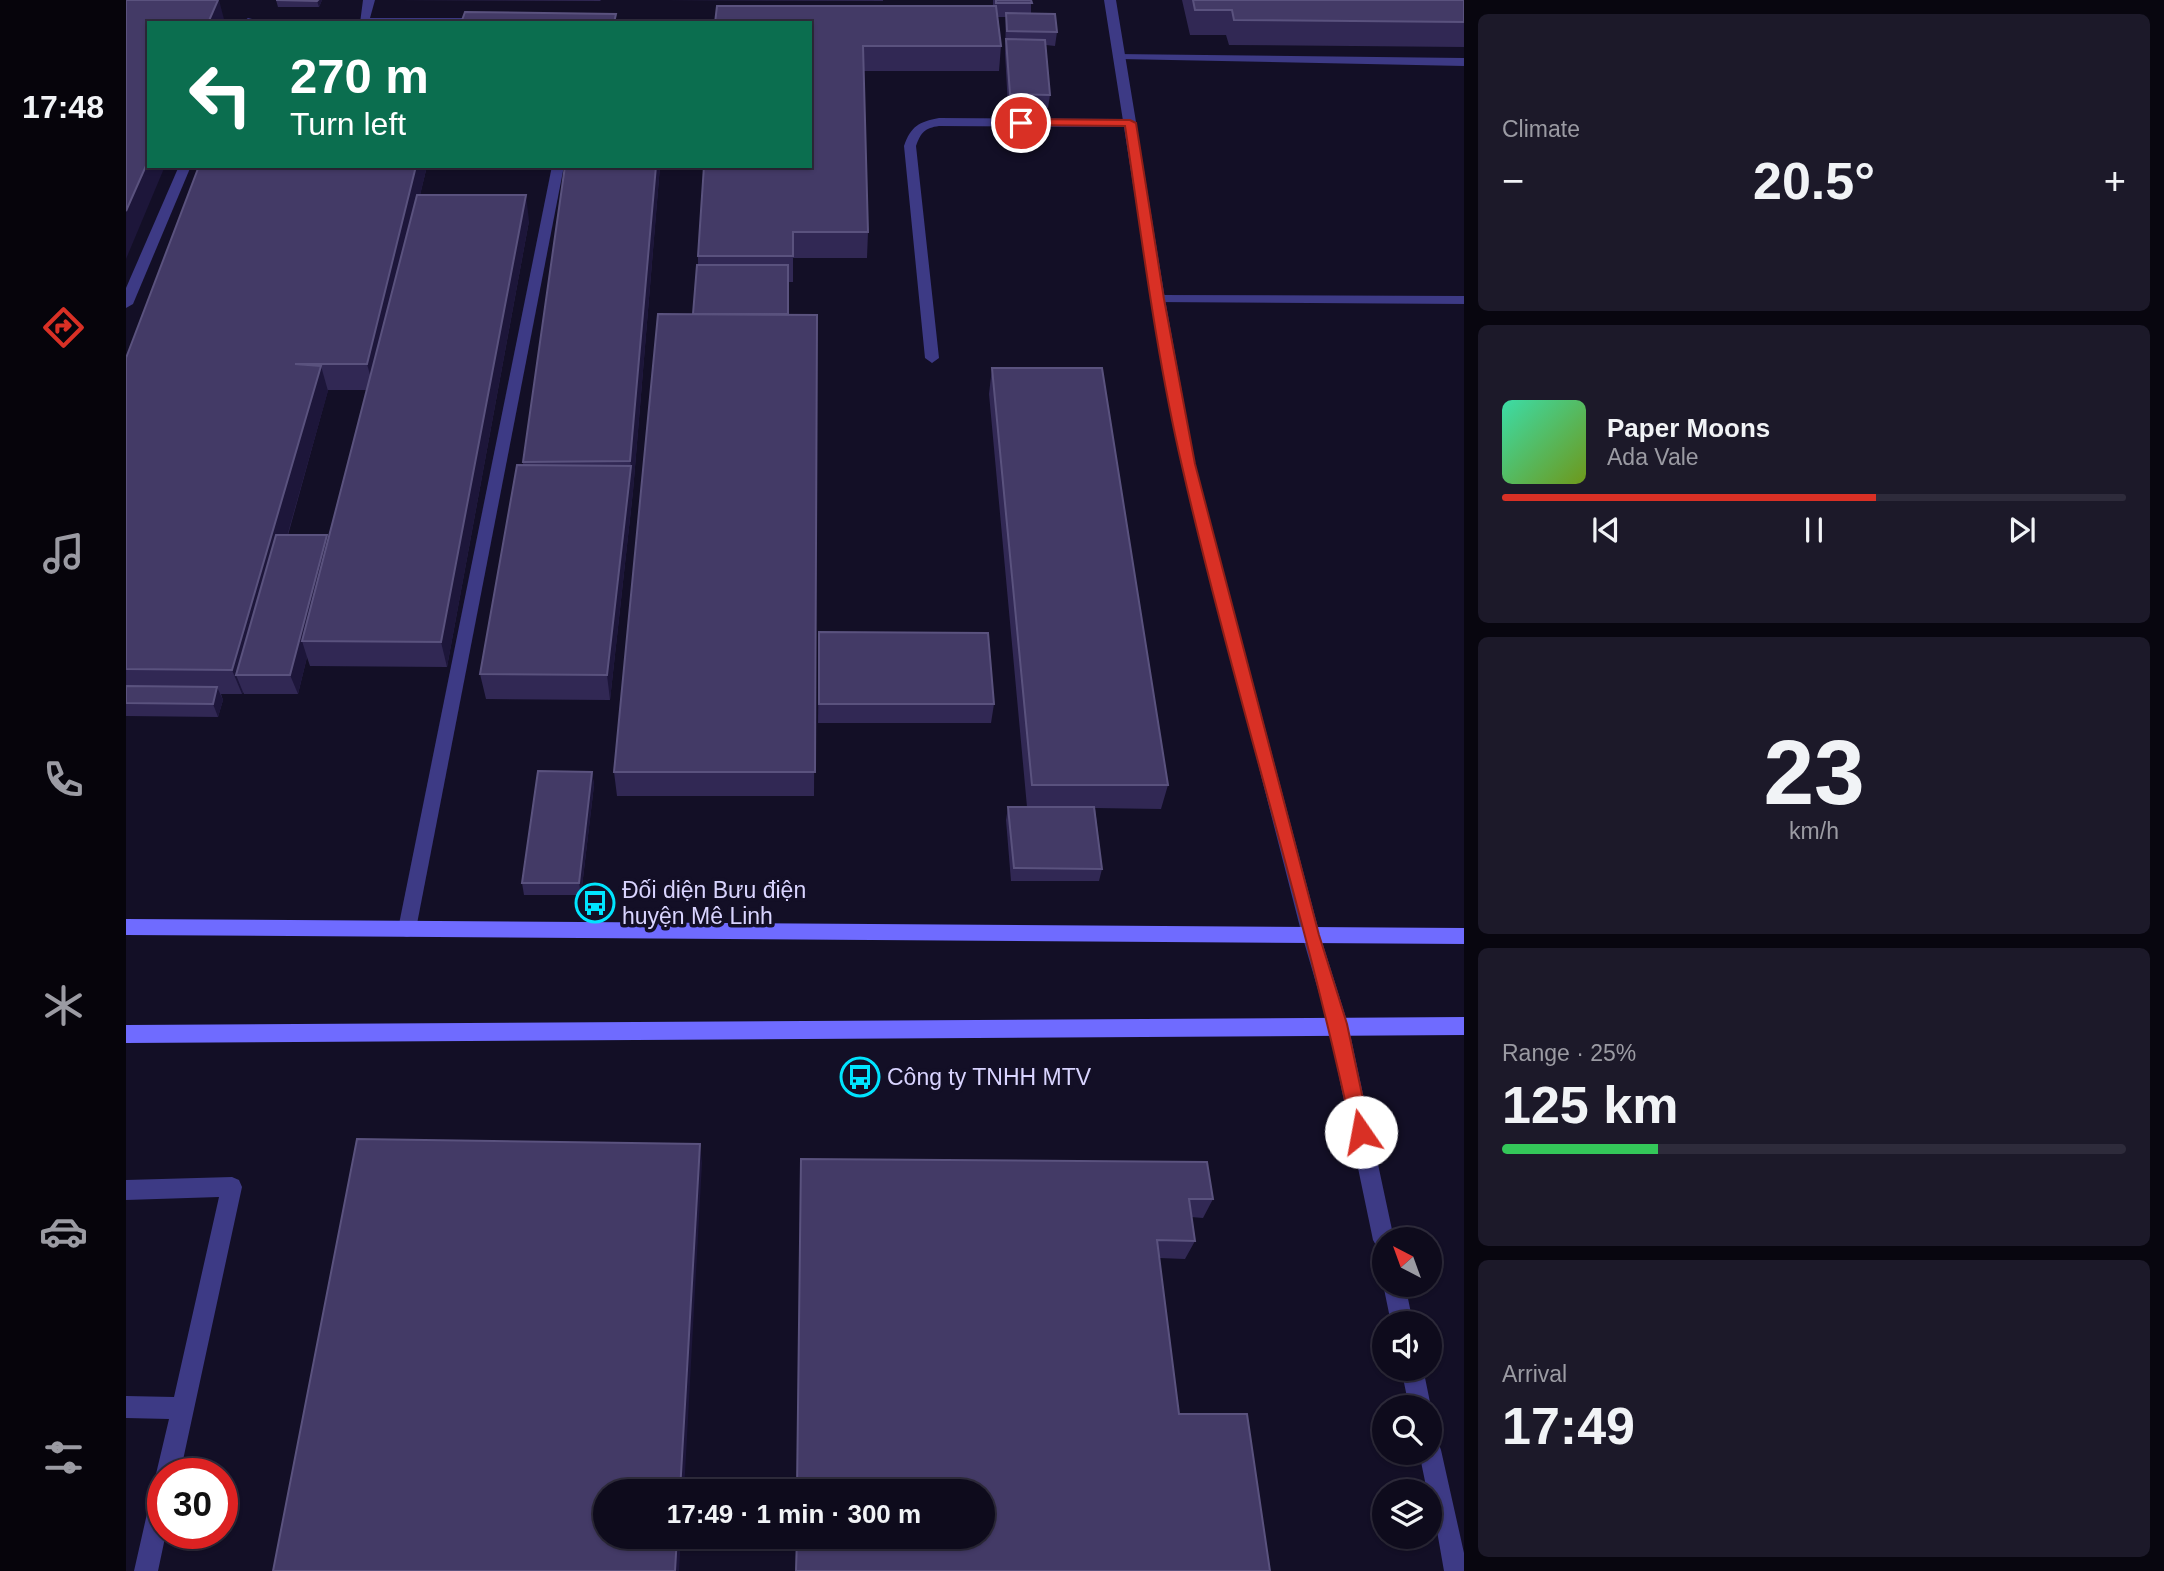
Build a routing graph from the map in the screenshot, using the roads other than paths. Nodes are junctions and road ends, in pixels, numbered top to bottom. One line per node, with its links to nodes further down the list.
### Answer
1 (369, 0): 3 (street)
2 (1110, 0): 4 (street)
3 (496, 21)
4 (1120, 56): 5 (street); 6 (street)
5 (1464, 62)
6 (1130, 123): 9 (street); 12 (street)
7 (184, 168): 11 (street)
8 (558, 168): 14 (street)
9 (1158, 299): 10 (street); 15 (street)
10 (1464, 300)
11 (126, 304)
12 (932, 358)
13 (126, 927): 14 (street)
14 (407, 929): 15 (street)
15 (1311, 935): 16 (street); 17 (street)
16 (1464, 936)
17 (1338, 1024): 18 (street); 19 (street); 21 (street)
18 (1464, 1026)
19 (126, 1034)
20 (126, 1190): 23 (street)
21 (1381, 1227)
22 (126, 1407): 23 (street)
23 (183, 1408): 24 (street)
24 (172, 1458)
25 (1433, 1465): 28 (street)
26 (151, 1549): 27 (street)
27 (146, 1571)
28 (1456, 1571)

